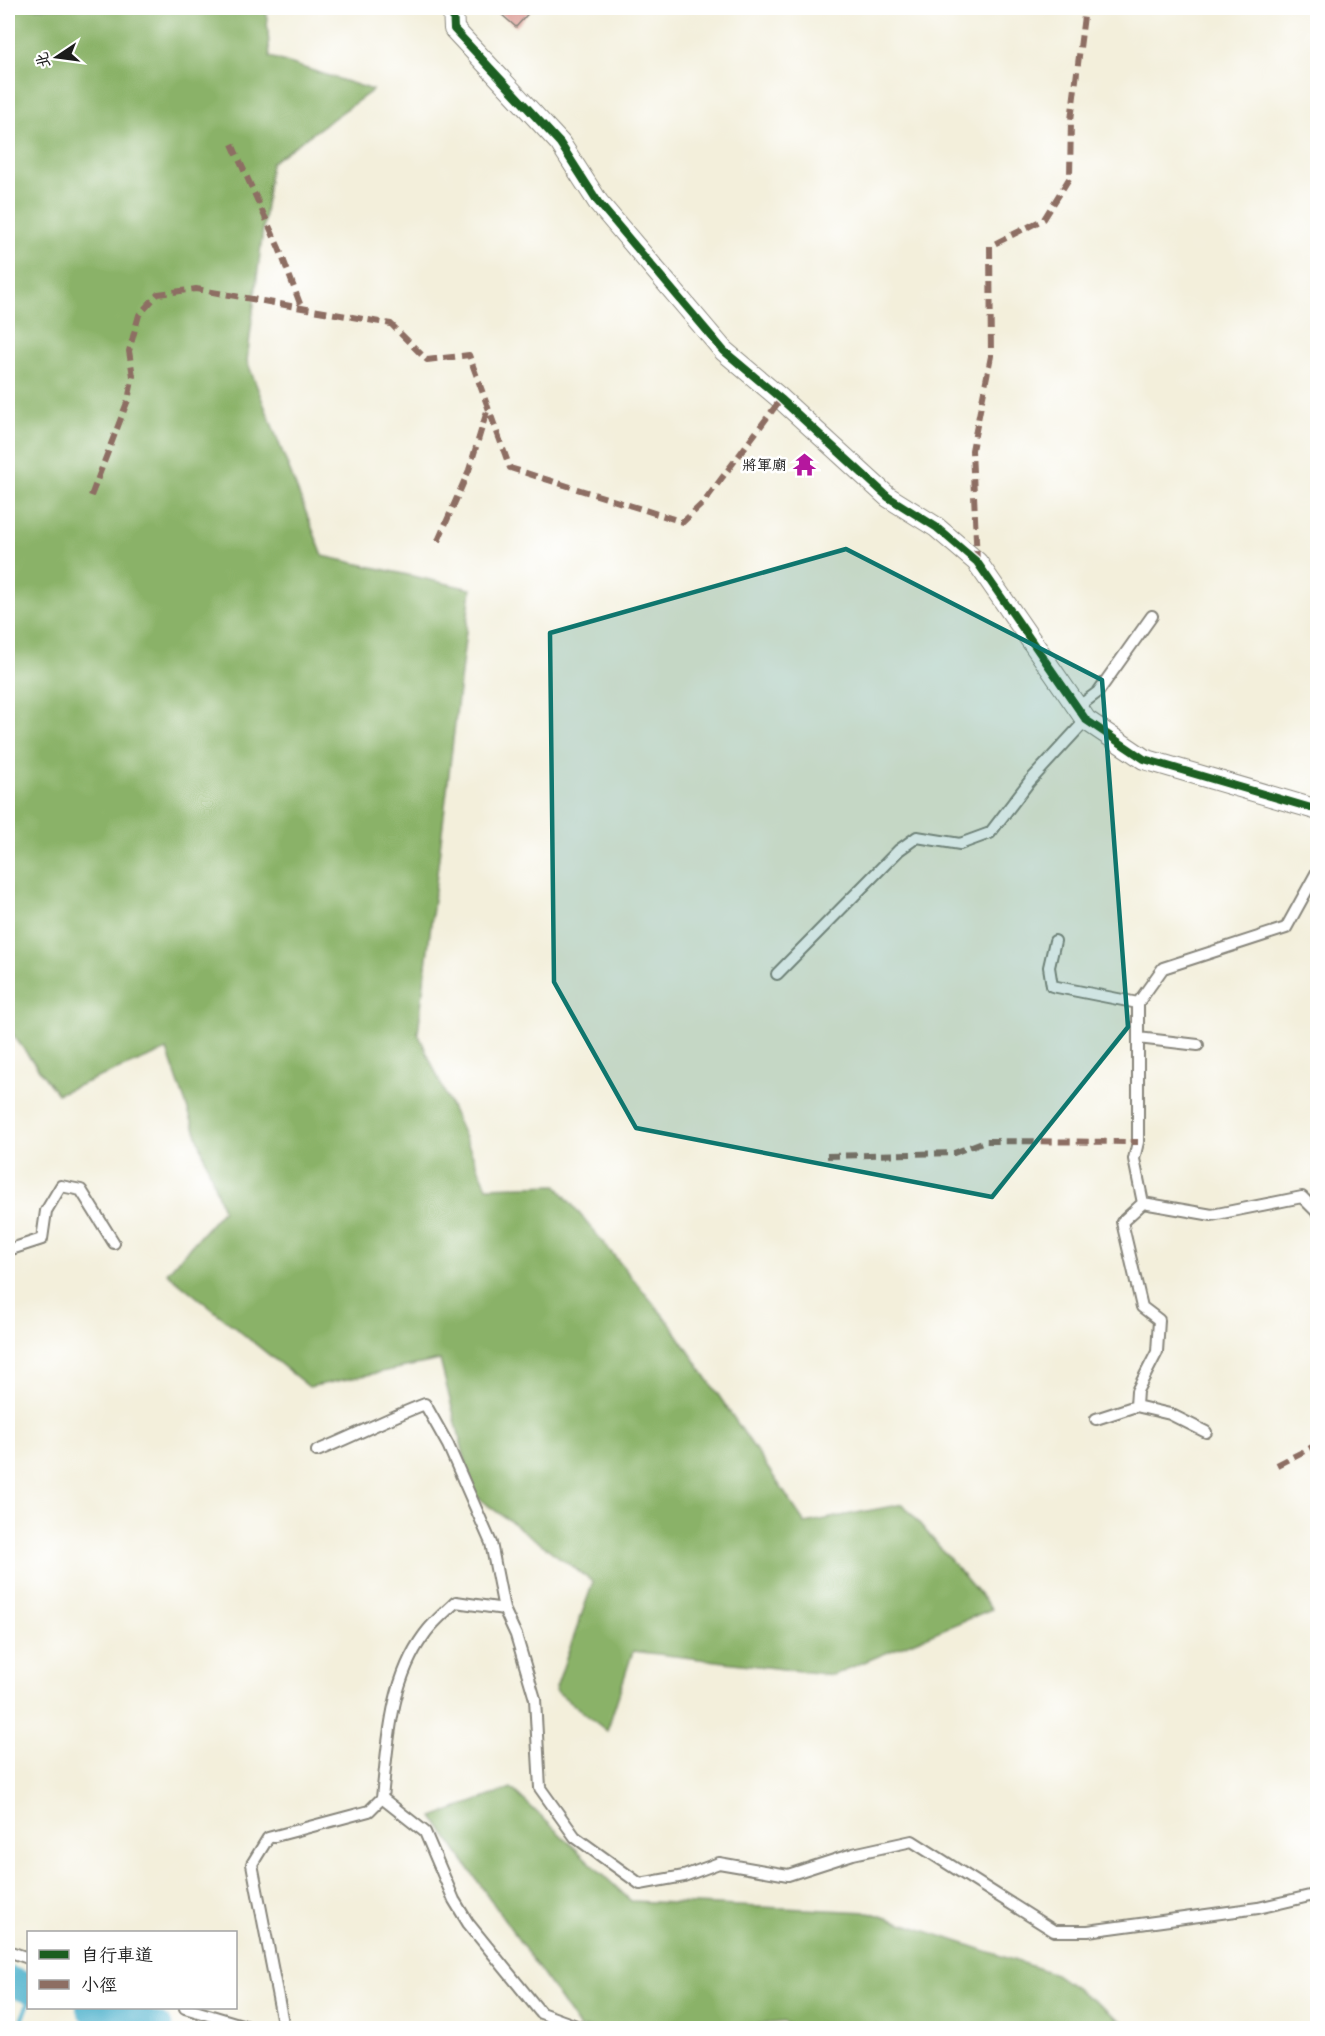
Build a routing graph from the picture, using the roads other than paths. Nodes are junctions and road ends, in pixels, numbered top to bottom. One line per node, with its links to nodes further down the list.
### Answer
1 (453, 8): 3 (street)
2 (1152, 616): 3 (lane)
3 (1082, 713): 4 (street); 7 (lane)
4 (1317, 810)
5 (1317, 870): 8 (lane)
6 (1055, 941): 8 (lane)
7 (777, 975)
8 (1138, 1003): 9 (lane)
9 (1138, 1038): 10 (lane); 11 (lane)
10 (1198, 1045)
11 (1143, 1203): 12 (lane); 15 (lane)
12 (1317, 1213)
13 (114, 1243): 14 (lane)
14 (8, 1250)
15 (1136, 1406): 16 (lane); 17 (lane)
16 (1096, 1419)
17 (1206, 1432)
18 (317, 1450): 19 (lane)
19 (504, 1609): 20 (lane); 21 (lane)
20 (382, 1798): 26 (lane); 27 (lane)
21 (1317, 1894)
22 (8, 1951): 23 (lane)
23 (27, 1958)
24 (191, 2009): 25 (lane)
25 (252, 2028)
26 (284, 2028)
27 (582, 2028)

